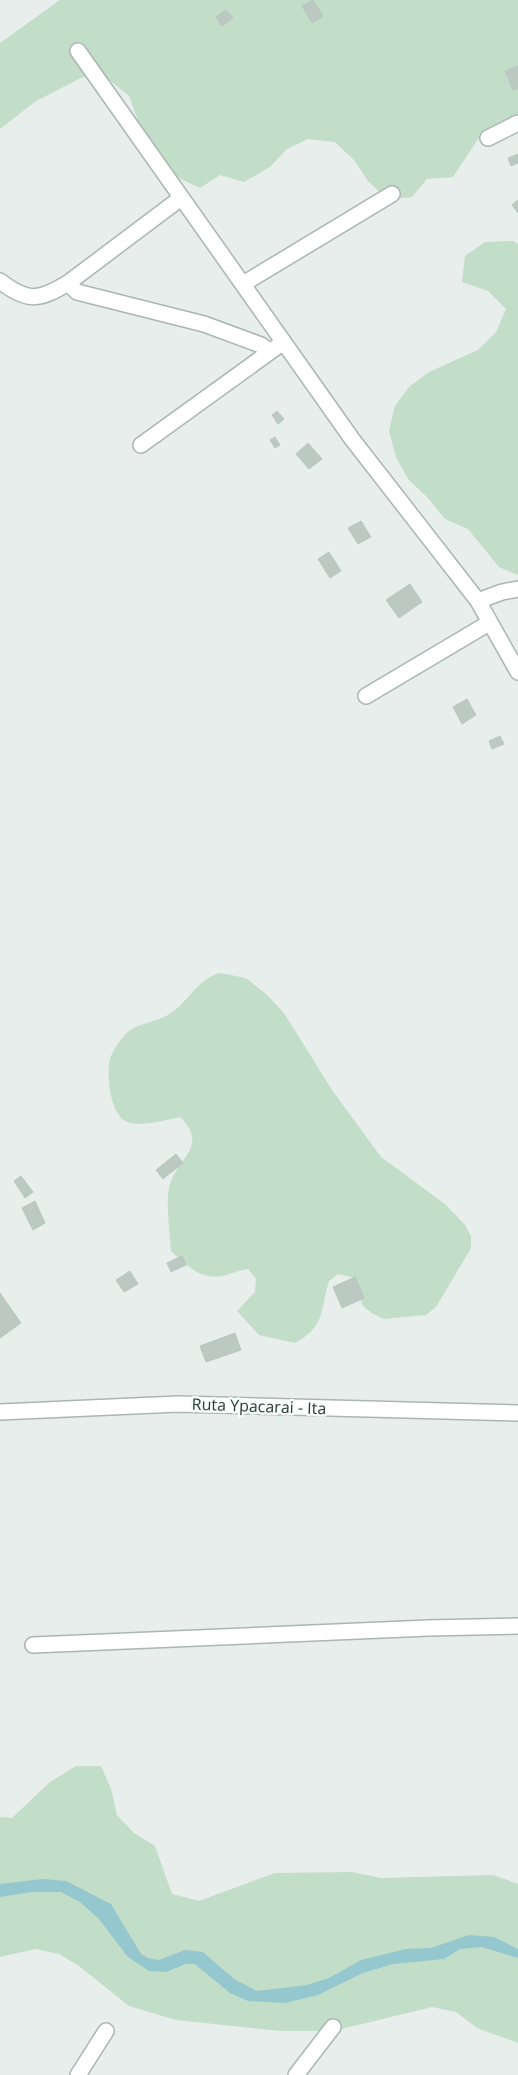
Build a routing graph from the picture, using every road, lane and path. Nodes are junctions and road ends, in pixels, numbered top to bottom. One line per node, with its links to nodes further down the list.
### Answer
1 (78, 51): 5 (street)
2 (518, 123): 3 (street)
3 (488, 138)
4 (392, 194): 8 (street)
5 (181, 198): 7 (street); 8 (street)
6 (0, 281): 7 (street)
7 (68, 283): 10 (street)
8 (243, 284): 9 (street)
9 (284, 342): 10 (street); 13 (street)
10 (270, 352): 11 (street)
11 (141, 444)
12 (518, 589): 13 (street)
13 (478, 601): 14 (street)
14 (489, 623): 15 (street); 16 (street)
15 (518, 672)
16 (366, 696)
17 (0, 1412): 18 (street, Ruta Ypacarai - Ita)
18 (518, 1414)
19 (518, 1626): 20 (street)
20 (33, 1646)
21 (333, 2027): 24 (street)
22 (106, 2031): 23 (street)
23 (78, 2075)
24 (296, 2075)

